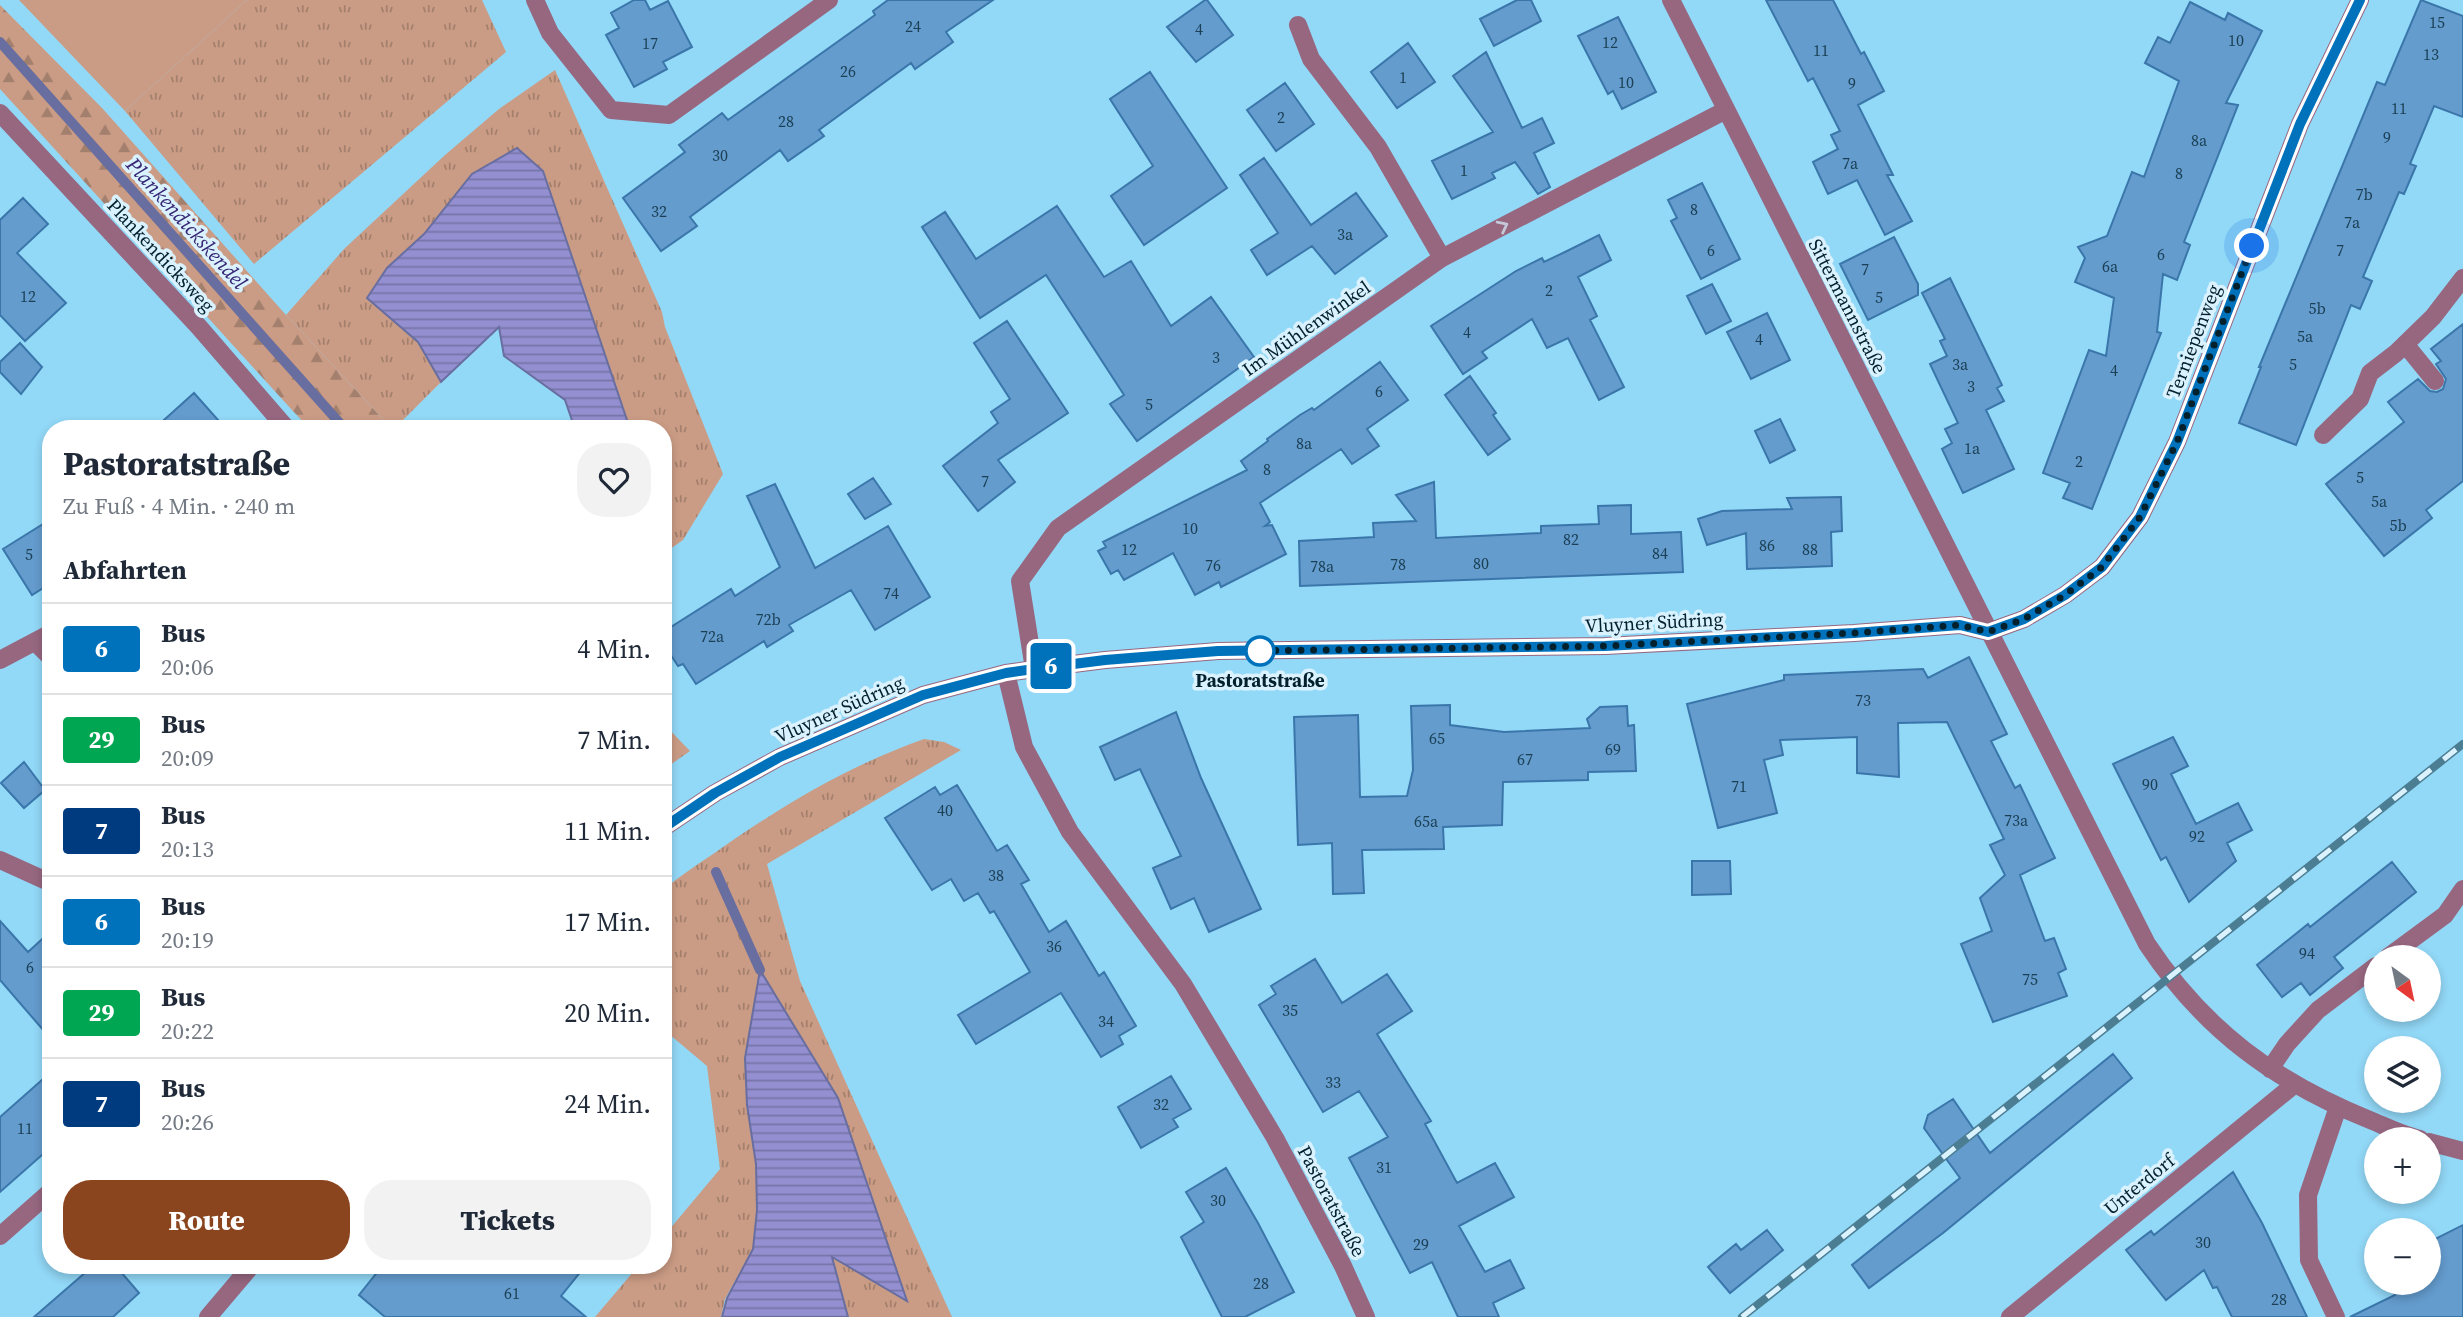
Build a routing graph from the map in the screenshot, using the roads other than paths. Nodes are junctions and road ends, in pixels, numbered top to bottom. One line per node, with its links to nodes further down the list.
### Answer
1 (535, 0): 2 (street)
2 (828, 0)
3 (1671, 0): 6 (street, Sittermannstraße)
4 (2360, 0): 14 (street, Terniepenweg)
5 (1298, 24): 8 (street)
6 (1727, 110): 8 (street, Im Mühlenwinkel, one-way to 6); 14 (street, Sittermannstraße)
7 (0, 113): 12 (street, Plankendicksweg)
8 (1443, 258): 17 (street, Im Mühlenwinkel)
9 (2463, 278): 10 (street)
10 (2405, 344): 11 (street); 13 (street)
11 (2435, 381)
12 (274, 420)
13 (2323, 435)
14 (1988, 632): 17 (street, Vluyner Südring); 25 (street)
15 (42, 639): 16 (street)
16 (0, 660)
17 (1034, 669): 18 (street, Vluyner Südring)
18 (1006, 673): 19 (street, Vluyner Südring); 35 (street, Pastoratstraße)
19 (672, 822)
20 (0, 859): 21 (street)
21 (42, 879)
22 (2463, 890): 23 (street)
23 (2404, 945)
24 (2364, 975): 25 (street)
25 (2270, 1069): 26 (street)
26 (2295, 1084): 27 (street); 36 (street, Unterdorf)
27 (2338, 1107): 28 (street); 37 (street)
28 (2389, 1127)
29 (2441, 1145): 30 (street)
30 (2463, 1151)
31 (42, 1199): 32 (street)
32 (0, 1236)
33 (244, 1274): 34 (street)
34 (208, 1317)
35 (1366, 1317)
36 (2010, 1317)
37 (2336, 1317)

